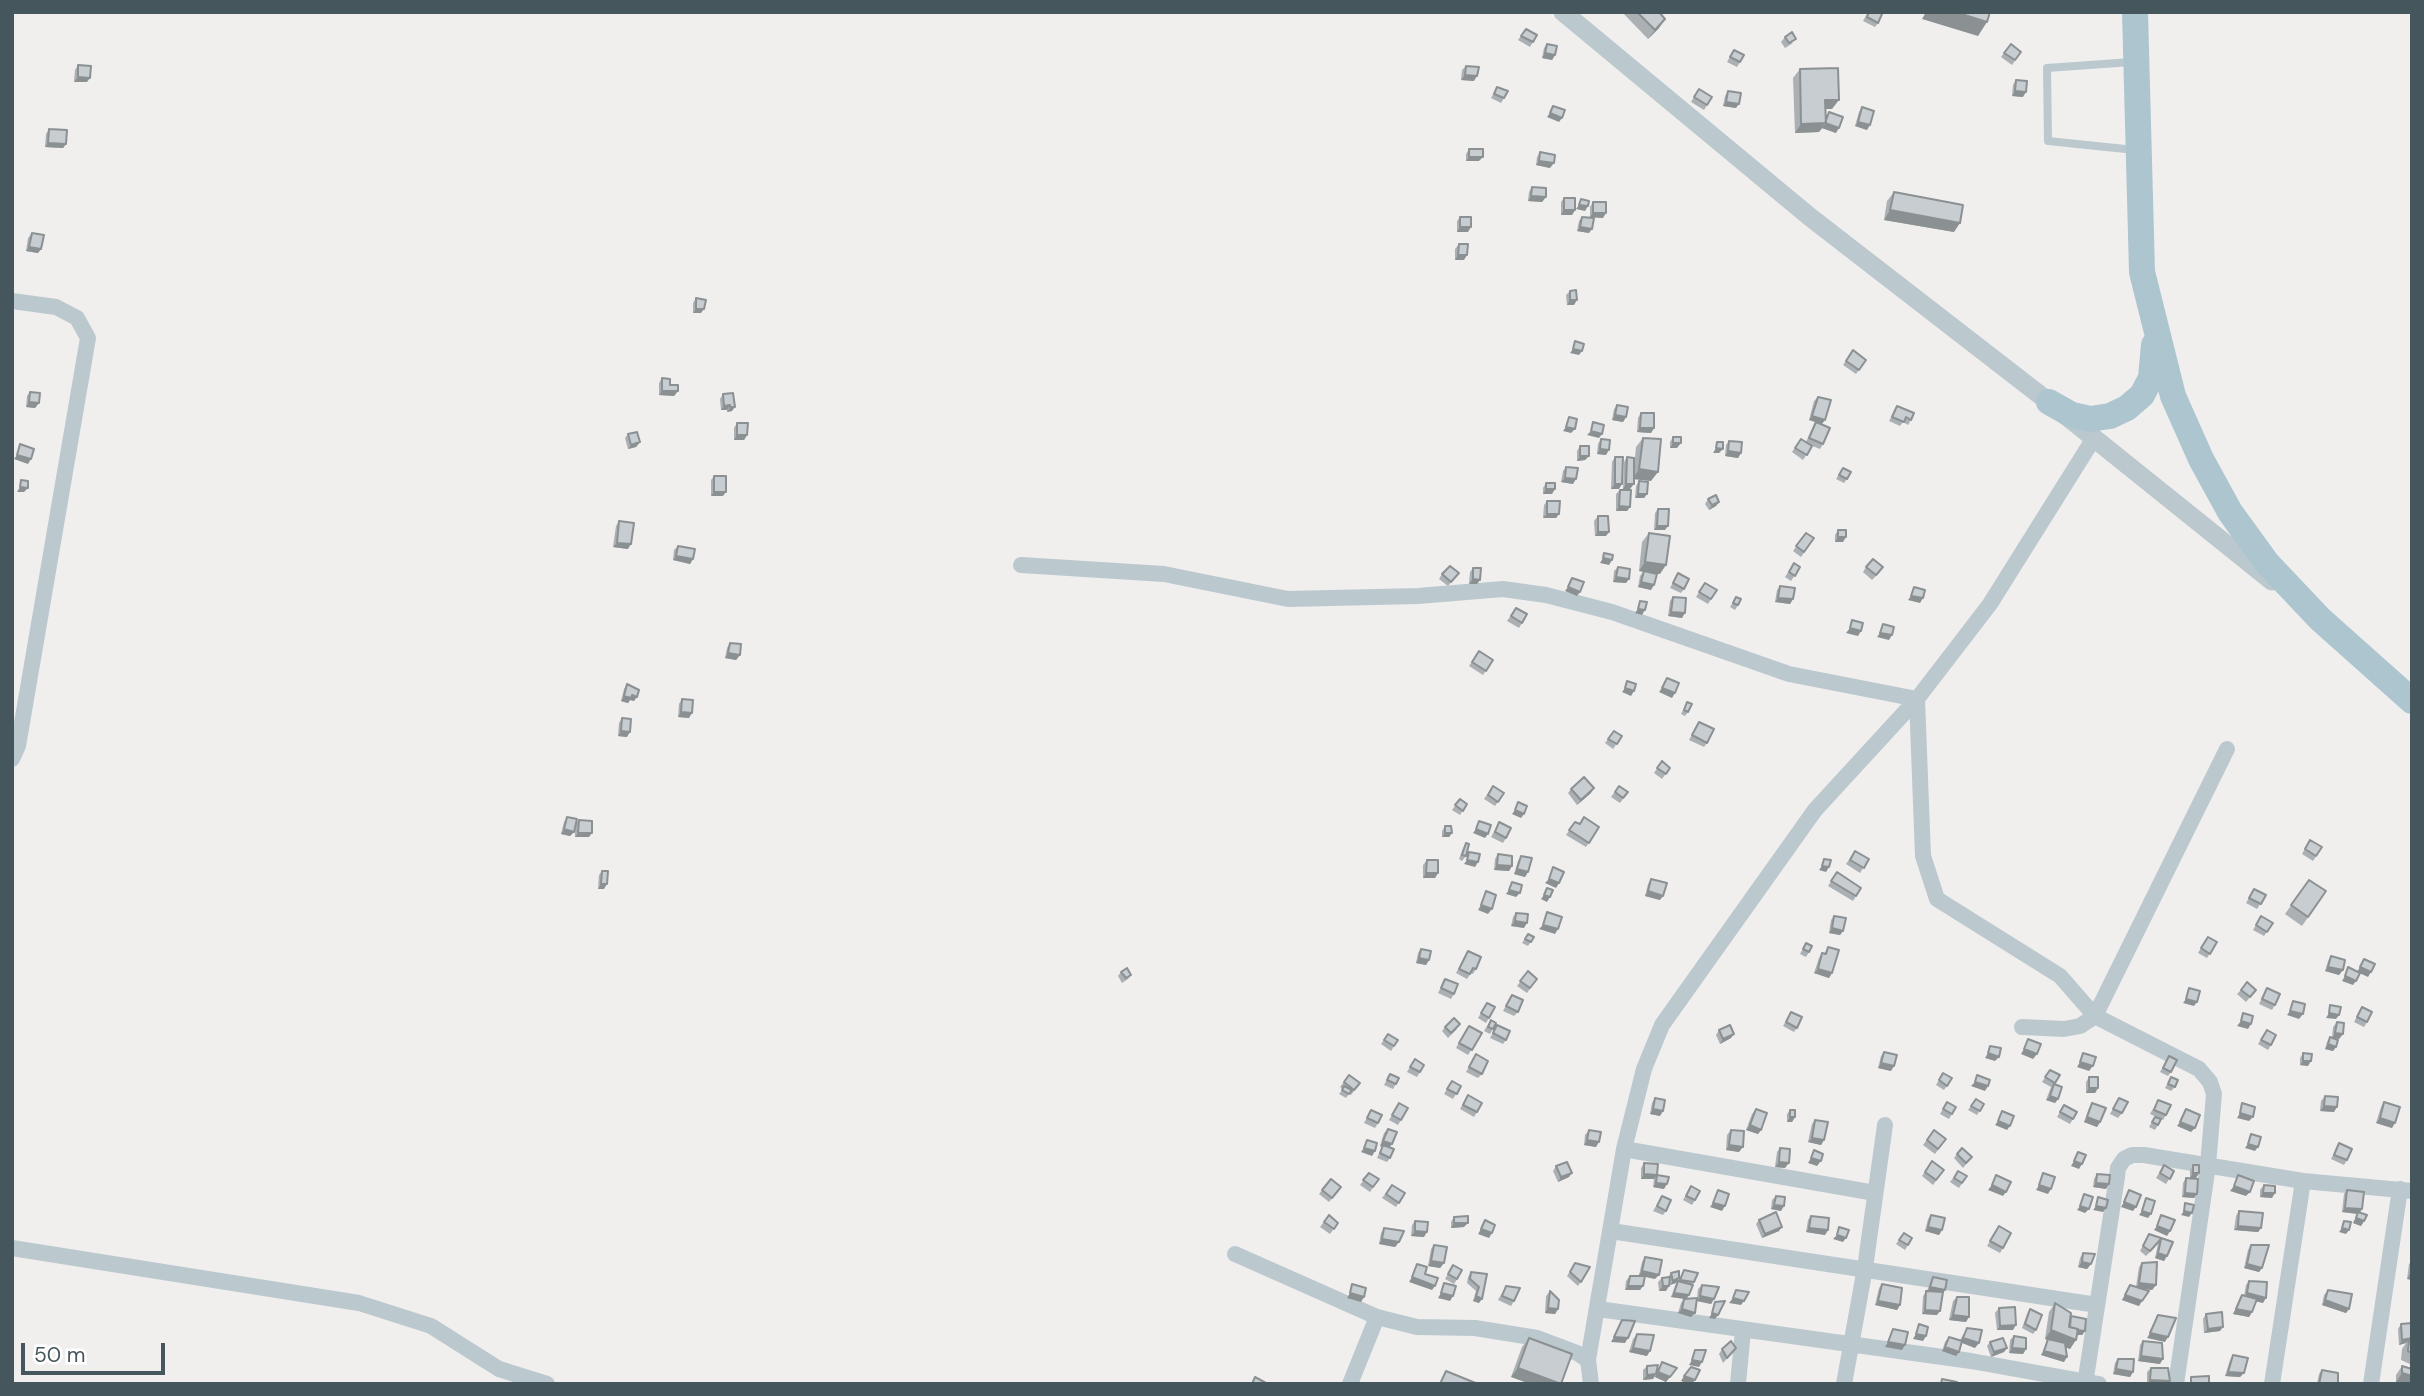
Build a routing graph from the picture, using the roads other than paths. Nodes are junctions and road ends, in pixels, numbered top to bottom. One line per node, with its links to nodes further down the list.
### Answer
1 (1563, 12): 7 (street)
2 (2135, 12): 3 (main road)
3 (2136, 62): 4 (main road); 4 (lane)
4 (2138, 151): 6 (main road)
5 (12, 301): 14 (street)
6 (2154, 325): 7 (main road); 10 (main road)
7 (2049, 402): 8 (street)
8 (2094, 438): 10 (street); 11 (street)
9 (1021, 565): 11 (street)
10 (2320, 620): 12 (main road)
11 (1917, 699): 15 (street); 18 (street)
12 (2412, 701)
13 (2227, 749): 15 (street)
14 (12, 758)
15 (2095, 1016): 16 (street); 19 (street)
16 (2022, 1027)
17 (1885, 1125): 22 (street)
18 (1624, 1149): 22 (street); 23 (street)
19 (2208, 1165): 20 (street); 27 (street); 39 (street)
20 (2303, 1181): 21 (street); 40 (street)
21 (2406, 1190): 41 (street)
22 (1875, 1193): 26 (street)
23 (1611, 1231): 26 (street); 28 (street)
24 (12, 1248): 34 (street)
25 (1235, 1255): 29 (street)
26 (1864, 1268): 27 (street); 31 (street)
27 (2097, 1305): 33 (street)
28 (1598, 1309): 30 (street); 32 (street)
29 (1377, 1317): 32 (street); 35 (street)
30 (1743, 1330): 31 (street); 37 (street)
31 (1851, 1345): 33 (street); 38 (street)
32 (1588, 1360): 36 (street)
33 (2090, 1383)
34 (547, 1384)
35 (1350, 1384)
36 (1591, 1384)
37 (1738, 1384)
38 (1844, 1384)
39 (2176, 1384)
40 (2272, 1384)
41 (2371, 1384)

